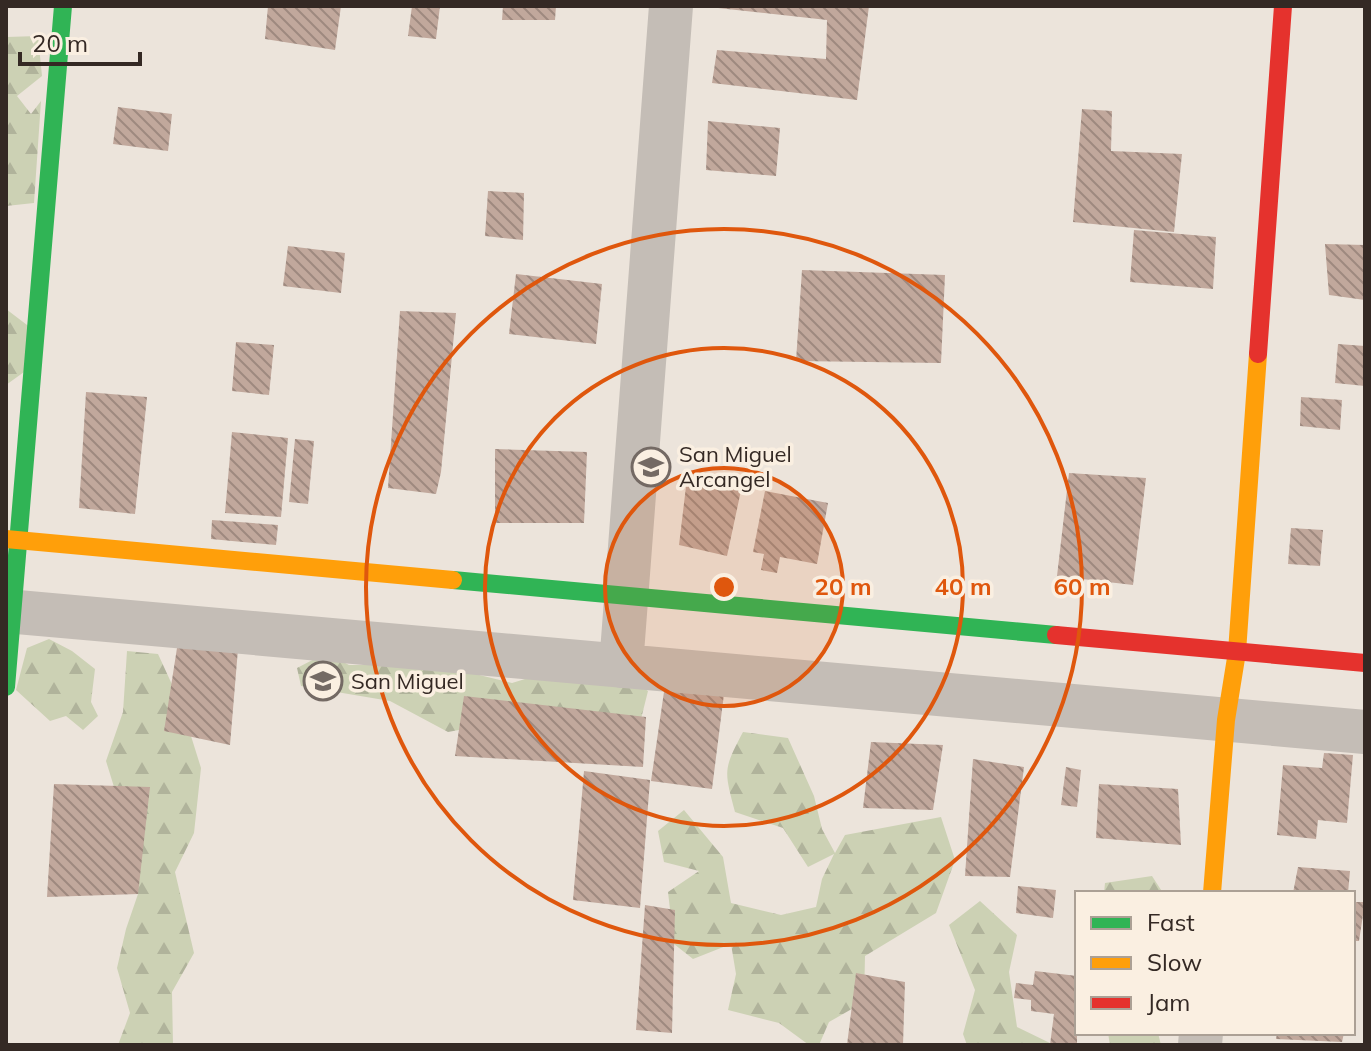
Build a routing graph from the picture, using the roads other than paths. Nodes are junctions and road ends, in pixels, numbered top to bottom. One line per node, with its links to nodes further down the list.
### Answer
1 (63, 6): 4 (street)
2 (671, 6): 5 (street)
3 (1283, 6): 7 (street)
4 (11, 540): 5 (street); 6 (street)
5 (625, 596): 7 (street); 9 (street)
6 (9, 611): 9 (street); 10 (street)
7 (1237, 652): 8 (street); 11 (street)
8 (1365, 663)
9 (621, 666): 11 (street)
10 (6, 687)
11 (1226, 720): 12 (street); 13 (street)
12 (1365, 732)
13 (1212, 891)

